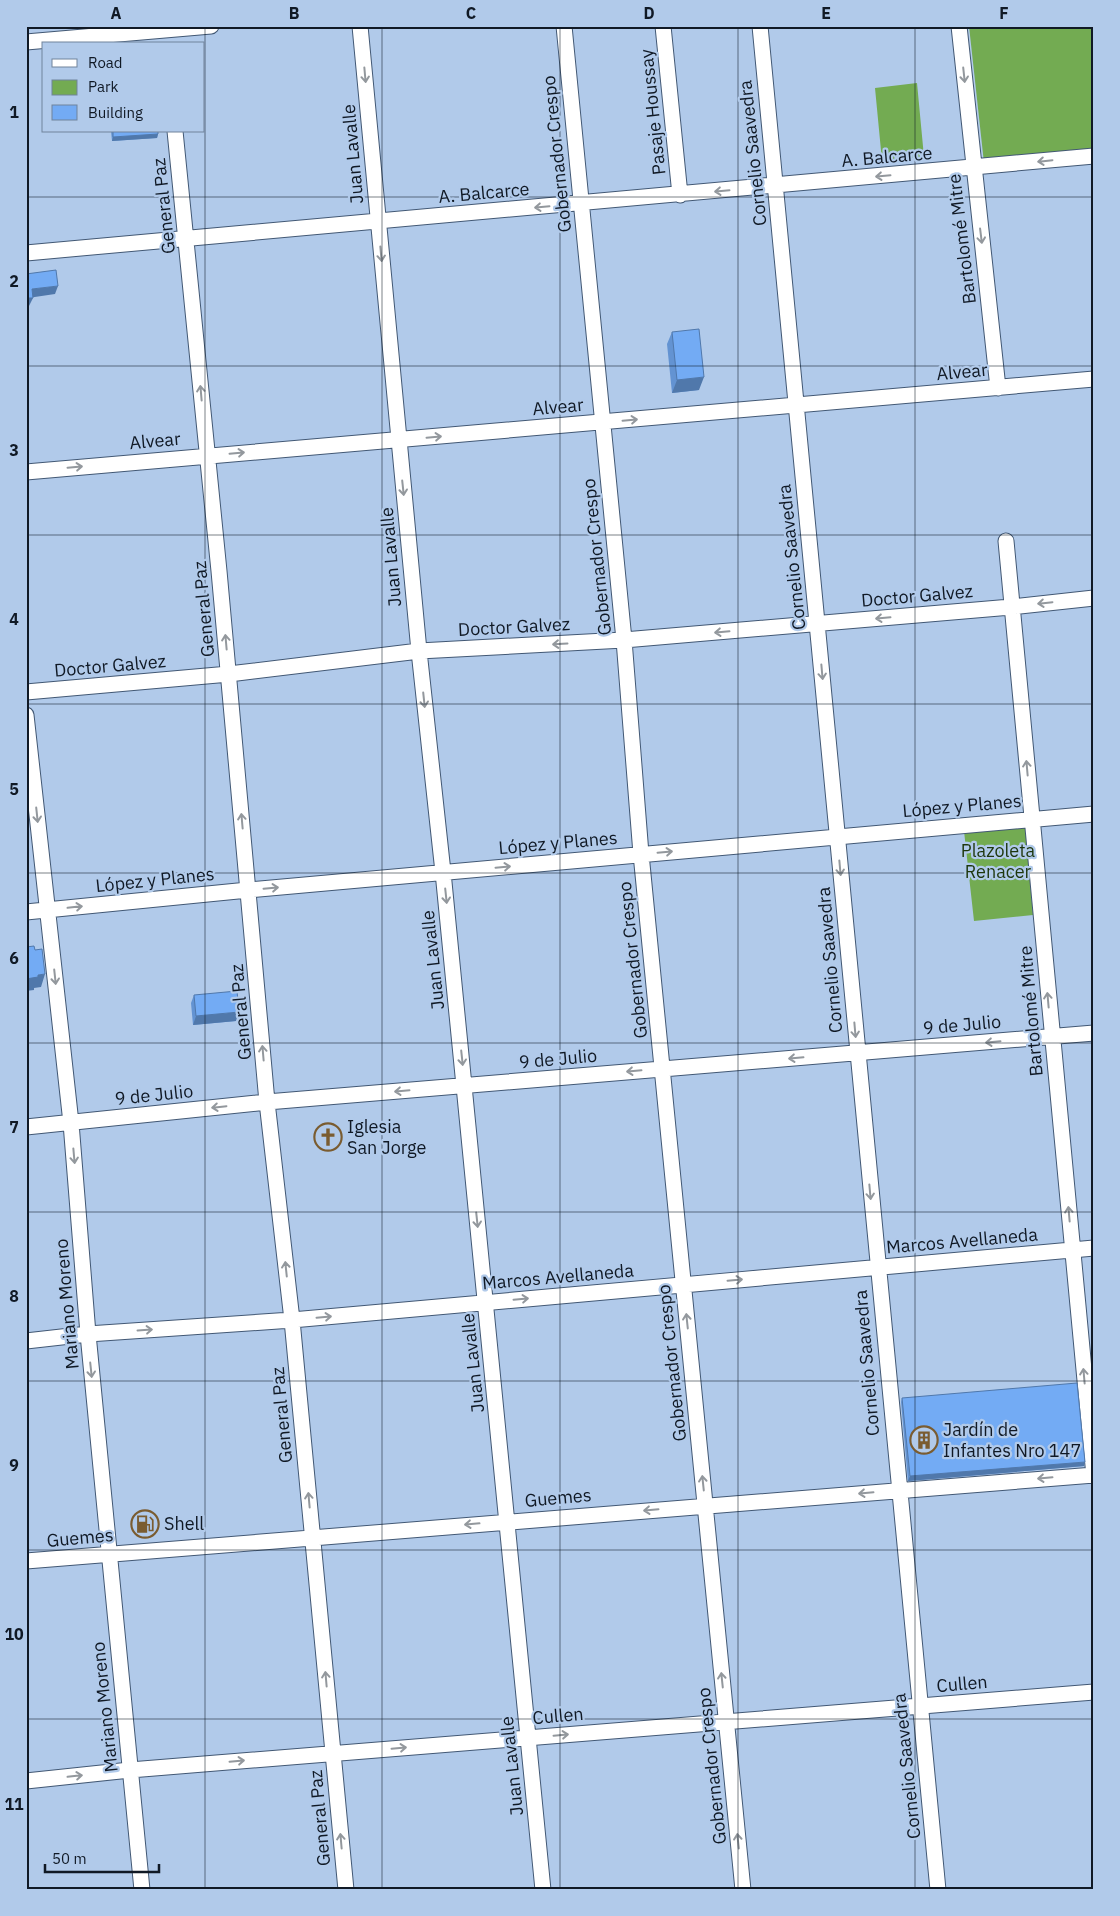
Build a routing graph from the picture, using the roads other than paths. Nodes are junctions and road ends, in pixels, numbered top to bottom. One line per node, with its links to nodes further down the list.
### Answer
1 (210, 26): 7 (street)
2 (360, 26): 15 (street, Juan Lavalle, one-way to 15)
3 (564, 26): 14 (street, Gobernador Crespo)
4 (663, 26): 13 (street, Pasaje Houssay)
5 (760, 26): 12 (street, Cornelio Saavedra)
6 (959, 26): 11 (street, Bartolomé Mitre, one-way to 11)
7 (164, 34): 8 (street)
8 (26, 42)
9 (175, 132): 16 (street, General Paz)
10 (1094, 156): 11 (street, A. Balcarce, one-way to 11)
11 (973, 168): 12 (street, A. Balcarce, one-way to 12); 19 (street, Bartolomé Mitre, one-way to 19)
12 (775, 186): 13 (street, A. Balcarce, one-way to 13); 20 (street, Cornelio Saavedra)
13 (680, 194): 14 (street, A. Balcarce)
14 (581, 203): 15 (street, A. Balcarce, one-way to 15); 21 (street, Gobernador Crespo)
15 (378, 222): 16 (street, A. Balcarce); 22 (street, Juan Lavalle, one-way to 22)
16 (186, 239): 17 (street, A. Balcarce); 23 (street, General Paz, one-way to 16)
17 (26, 253)
18 (1094, 380): 19 (street, Alvear)
19 (998, 388): 20 (street, Alvear)
20 (796, 405): 21 (street, Alvear, one-way to 20); 28 (street, Cornelio Saavedra)
21 (602, 422): 22 (street, Alvear, one-way to 21); 29 (street, Gobernador Crespo)
22 (398, 440): 23 (street, Alvear, one-way to 22); 30 (street, Juan Lavalle, one-way to 30)
23 (207, 455): 24 (street, Alvear, one-way to 23); 31 (street, General Paz, one-way to 23)
24 (26, 472)
25 (1006, 541): 27 (street, Bartolomé Mitre)
26 (1094, 598): 27 (street, Doctor Galvez, one-way to 27)
27 (1011, 607): 28 (street, Doctor Galvez, one-way to 28); 35 (street, Bartolomé Mitre, one-way to 27)
28 (818, 623): 29 (street, Doctor Galvez, one-way to 29); 36 (street, Cornelio Saavedra, one-way to 36)
29 (624, 640): 30 (street, Doctor Galvez, one-way to 30); 37 (street, Gobernador Crespo)
30 (418, 651): 31 (street, Doctor Galvez); 38 (street, Juan Lavalle, one-way to 38)
31 (229, 674): 32 (street, Doctor Galvez); 39 (street, General Paz, one-way to 31)
32 (26, 692)
33 (26, 715): 40 (street, Mariano Moreno, one-way to 40)
34 (1094, 814): 35 (street, López y Planes)
35 (1032, 819): 36 (street, López y Planes); 43 (street, Bartolomé Mitre, one-way to 35)
36 (838, 836): 37 (street, López y Planes, one-way to 36); 44 (street, Cornelio Saavedra, one-way to 44)
37 (641, 854): 38 (street, López y Planes, one-way to 37); 45 (street, Gobernador Crespo)
38 (443, 872): 39 (street, López y Planes, one-way to 38); 46 (street, Juan Lavalle, one-way to 46)
39 (248, 890): 40 (street, López y Planes, one-way to 39); 47 (street, General Paz, one-way to 39)
40 (48, 910): 41 (street, López y Planes); 48 (street, Mariano Moreno, one-way to 48)
41 (26, 912)
42 (1094, 1033): 43 (street, 9 de Julio)
43 (1052, 1037): 44 (street, 9 de Julio, one-way to 44); 51 (street, Bartolomé Mitre, one-way to 43)
44 (857, 1053): 45 (street, 9 de Julio, one-way to 45); 52 (street, Cornelio Saavedra, one-way to 52)
45 (662, 1069): 46 (street, 9 de Julio, one-way to 46); 53 (street, Gobernador Crespo)
46 (464, 1086): 47 (street, 9 de Julio, one-way to 47); 54 (street, Juan Lavalle, one-way to 54)
47 (267, 1102): 48 (street, 9 de Julio, one-way to 48); 55 (street, General Paz, one-way to 47)
48 (71, 1123): 49 (street, 9 de Julio); 56 (street, Mariano Moreno, one-way to 56)
49 (26, 1127)
50 (1094, 1248): 51 (street, Marcos Avellaneda)
51 (1072, 1250): 52 (street, Marcos Avellaneda); 58 (street, Bartolomé Mitre, one-way to 51)
52 (877, 1267): 53 (street, Marcos Avellaneda, one-way to 52); 59 (street, Cornelio Saavedra)
53 (683, 1284): 54 (street, Marcos Avellaneda, one-way to 53); 60 (street, Gobernador Crespo, one-way to 53)
54 (486, 1302): 55 (street, Marcos Avellaneda, one-way to 54); 61 (street, Juan Lavalle)
55 (292, 1320): 56 (street, Marcos Avellaneda, one-way to 55); 62 (street, General Paz, one-way to 55)
56 (88, 1334): 57 (street, Marcos Avellaneda); 63 (street, Mariano Moreno, one-way to 63)
57 (26, 1341)
58 (1094, 1475): 59 (street, Guemes, one-way to 59)
59 (898, 1490): 60 (street, Guemes, one-way to 60); 66 (street, Cornelio Saavedra)
60 (705, 1506): 61 (street, Guemes, one-way to 61); 67 (street, Gobernador Crespo, one-way to 60)
61 (507, 1521): 62 (street, Guemes, one-way to 62); 68 (street, Juan Lavalle)
62 (312, 1537): 63 (street, Guemes); 69 (street, General Paz, one-way to 62)
63 (109, 1554): 64 (street, Guemes); 70 (street, Mariano Moreno)
64 (26, 1561)
65 (1094, 1692): 66 (street, Cullen)
66 (919, 1706): 67 (street, Cullen); 76 (street, Cornelio Saavedra)
67 (726, 1722): 68 (street, Cullen, one-way to 67); 75 (street, Gobernador Crespo, one-way to 67)
68 (528, 1738): 69 (street, Cullen, one-way to 68); 74 (street, Juan Lavalle)
69 (333, 1754): 70 (street, Cullen, one-way to 69); 73 (street, General Paz, one-way to 69)
70 (130, 1770): 71 (street, Cullen, one-way to 70); 72 (street, Mariano Moreno)
71 (26, 1781)
72 (142, 1890)
73 (346, 1890)
74 (543, 1890)
75 (742, 1890)
76 (938, 1890)

